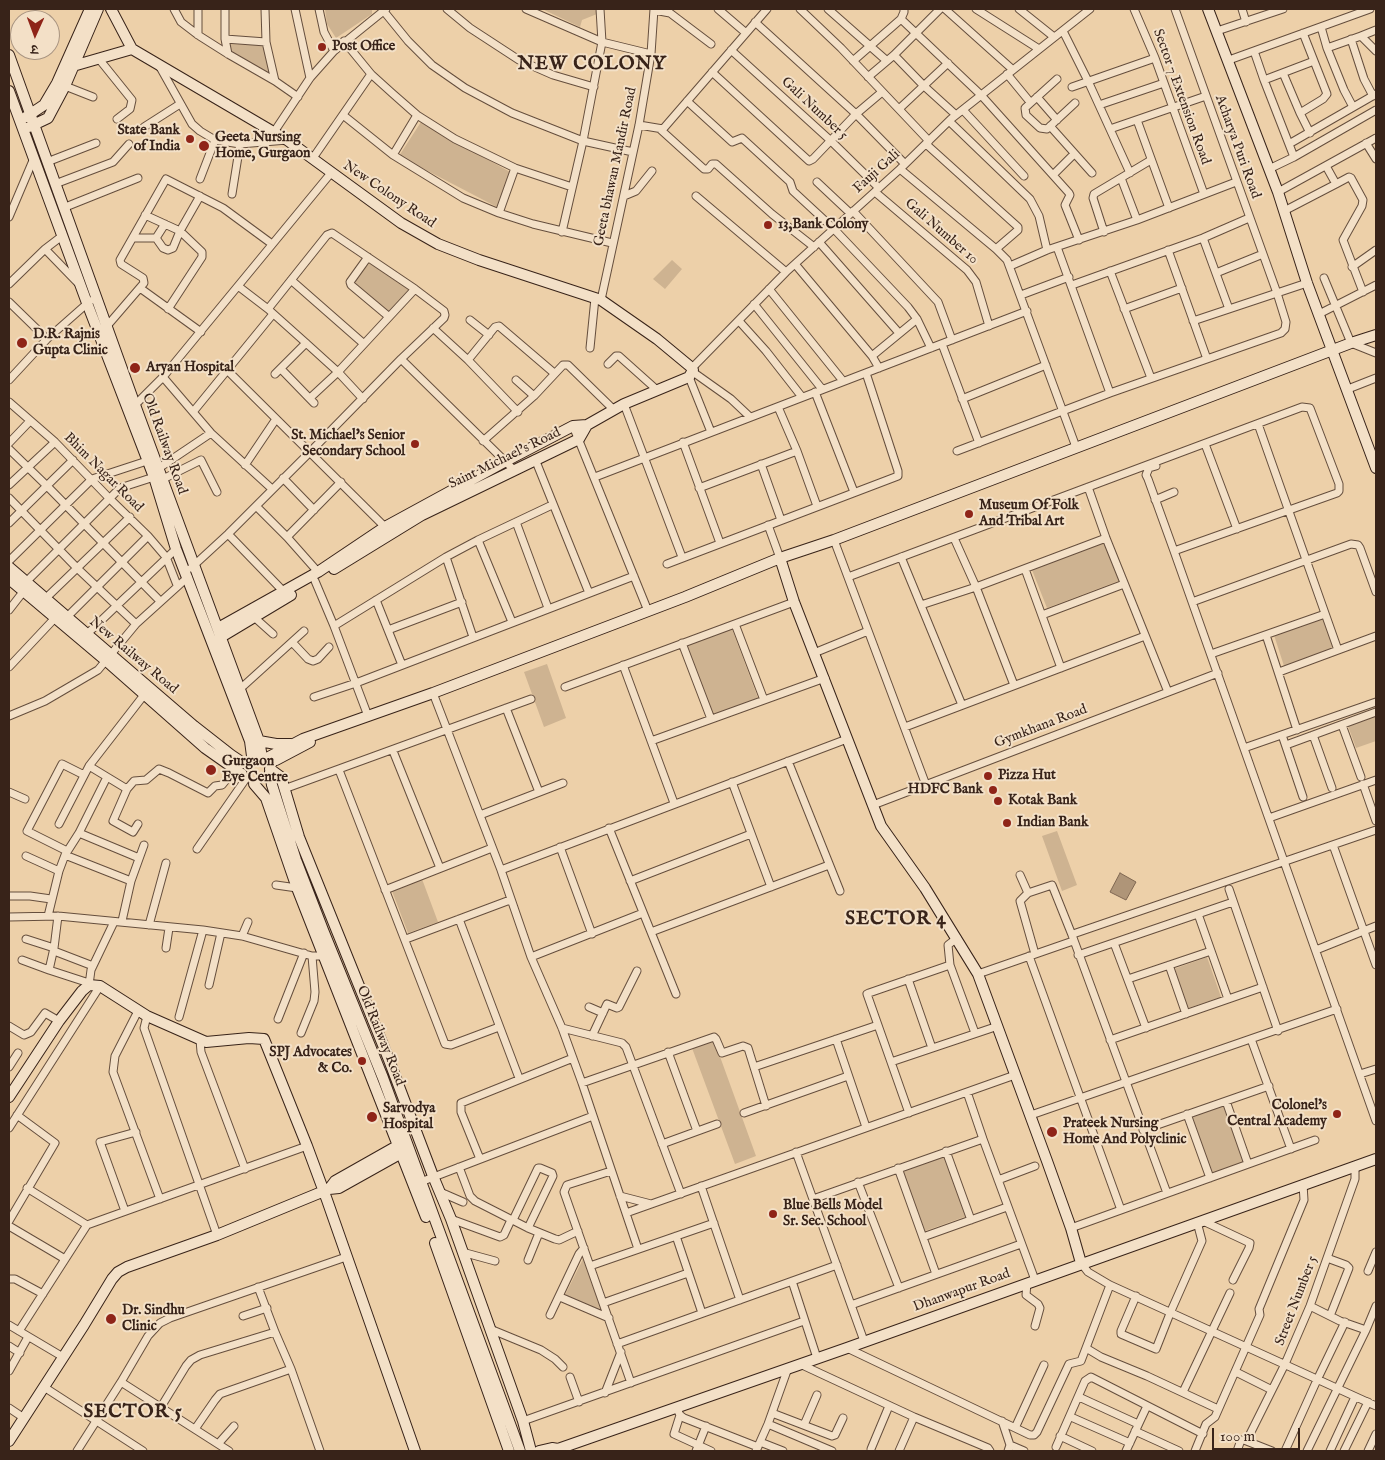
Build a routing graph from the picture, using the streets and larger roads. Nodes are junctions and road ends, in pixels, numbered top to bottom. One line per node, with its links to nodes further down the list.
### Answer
1 (90, 9): 71 (street)
2 (98, 9): 71 (street)
3 (111, 9): 53 (street)
4 (174, 9): 42 (street)
5 (198, 9): 42 (street)
6 (225, 9): 46 (street)
7 (265, 9): 48 (street)
8 (296, 9): 77 (street)
9 (319, 9): 56 (street)
10 (384, 9): 47 (street); 127 (street)
11 (447, 9): 85 (street)
12 (526, 9): 49 (street)
13 (600, 9): 49 (street)
14 (654, 9): 50 (street); 60 (street, Geeta bhawan Mandir Road)
15 (718, 9): 39 (street)
16 (767, 9): 33 (street)
17 (800, 9): 66 (street)
18 (828, 9): 51 (street)
19 (904, 9): 32 (street)
20 (940, 9): 40 (street)
21 (944, 9): 73 (street)
22 (976, 9): 54 (street)
23 (1020, 9): 44 (street)
24 (1090, 9): 37 (street, Fauji Gali)
25 (1134, 9): 63 (street, Sector 7 Extension Road)
26 (1175, 9): 91 (street, Acharya Puri Road)
27 (1208, 9): 38 (street)
28 (1242, 9): 34 (street)
29 (1280, 9): 34 (street)
30 (1370, 9): 31 (street)
31 (1358, 11): 35 (street)
32 (901, 19): 40 (street); 51 (street)
33 (755, 22): 39 (street); 105 (street)
34 (1246, 22): 38 (street)
35 (1321, 27): 41 (street); 52 (street)
36 (1376, 30): 43 (street)
37 (1062, 31): 44 (street, Fauji Gali); 81 (street)
38 (1217, 31): 65 (street)
39 (746, 33): 55 (street)
40 (916, 33): 62 (street); 70 (street)
41 (1303, 33): 57 (street); 67 (street)
42 (198, 35): 59 (street)
43 (1360, 36): 45 (street); 58 (street)
44 (1054, 37): 54 (street, Fauji Gali)
45 (1351, 39): 52 (street); 90 (street)
46 (225, 40): 48 (street); 59 (street)
47 (344, 41): 56 (street); 75 (street)
48 (266, 42): 80 (street)
49 (602, 42): 60 (street); 85 (street)
50 (711, 44)
51 (869, 46): 66 (street); 68 (street)
52 (1327, 48): 99 (street)
53 (132, 49): 64 (street); 69 (street, New Colony Road)
54 (1039, 49): 73 (street, Fauji Gali)
55 (731, 50): 72 (street); 126 (street, Gali Number 5)
56 (334, 51): 77 (street)
57 (1254, 51): 65 (street); 79 (street)
58 (1376, 51)
59 (228, 54): 80 (street)
60 (651, 54): 116 (street, Geeta bhawan Mandir Road)
61 (9, 55): 106 (street, Old Railway Road)
62 (894, 55): 68 (street); 84 (street)
63 (1155, 58): 81 (street); 82 (street, Sector 7 Extension Road)
64 (99, 59): 71 (street); 110 (street)
65 (1229, 60): 146 (street)
66 (853, 61): 76 (street)
67 (1314, 61): 74 (street); 104 (street)
68 (886, 62): 76 (street)
69 (158, 63): 97 (street); 121 (street, New Colony Road)
70 (948, 63): 84 (street); 89 (street)
71 (69, 65): 83 (street); 106 (street)
72 (712, 72): 95 (street); 126 (street)
73 (1009, 72): 89 (street, Fauji Gali); 94 (street)
74 (1283, 72): 79 (street); 104 (street)
75 (371, 74): 107 (street); 108 (street)
76 (868, 77): 88 (street)
77 (310, 78): 92 (street)
78 (1057, 79): 94 (street)
79 (1264, 80): 133 (street)
80 (276, 81): 92 (street)
81 (1088, 81): 86 (street); 98 (street)
82 (1164, 83): 98 (street); 100 (street, Sector 7 Extension Road)
83 (65, 86): 93 (street); 115 (street)
84 (924, 86): 101 (street); 109 (street)
85 (594, 87): 127 (street)
86 (1072, 87)
87 (9, 91): 114 (street, Old Railway Road)
88 (882, 92): 101 (street); 105 (street)
89 (981, 95): 102 (street, Fauji Gali); 152 (street)
90 (1375, 95): 99 (street)
91 (1206, 96): 100 (street); 157 (street, Acharya Puri Road)
92 (298, 97): 121 (street)
93 (93, 98)
94 (1033, 100): 111 (street); 117 (street)
95 (687, 101): 120 (street); 179 (street)
96 (1075, 103): 111 (street)
97 (180, 104): 118 (street); 124 (street)
98 (1099, 105): 119 (street)
99 (1353, 107): 122 (street)
100 (1172, 108): 112 (street); 164 (street, Sector 7 Extension Road)
101 (899, 109): 129 (street)
102 (963, 110): 109 (street, Fauji Gali); 151 (street)
103 (1376, 110): 137 (street)
104 (1300, 113): 122 (street)
105 (856, 114): 126 (street); 143 (street)
106 (31, 115): 114 (street); 115 (street, Old Railway Road)
107 (343, 115): 136 (street); 139 (street)
108 (417, 115): 136 (street); 145 (street)
109 (956, 115): 113 (street, Fauji Gali)
110 (117, 119)
111 (1057, 120): 117 (street)
112 (1138, 120): 119 (street); 141 (street)
113 (949, 122): 129 (street, Fauji Gali); 194 (street)
114 (21, 125): 115 (street); 138 (street, Old Railway Road)
115 (34, 125): 142 (street, Old Railway Road)
116 (639, 125): 120 (street); 134 (street, Geeta bhawan Mandir Road)
117 (1050, 126): 135 (street)
118 (144, 127)
119 (1110, 129): 150 (street)
120 (661, 130): 190 (street)
121 (274, 132): 125 (street, New Colony Road)
122 (1310, 133): 133 (street)
123 (1376, 138): 130 (street)
124 (216, 140): 132 (street); 155 (street)
125 (287, 140): 132 (street); 139 (street, New Colony Road)
126 (830, 140): 161 (street, Gali Number 5)
127 (584, 141): 134 (street); 160 (street)
128 (96, 142): 142 (street)
129 (928, 142): 143 (street, Fauji Gali); 193 (street)
130 (1366, 143): 140 (street); 144 (street)
131 (128, 144): 158 (street)
132 (240, 144): 163 (street)
133 (1289, 144): 137 (street)
134 (633, 152): 166 (street, Geeta bhawan Mandir Road)
135 (1074, 154): 149 (street); 152 (street)
136 (393, 155): 173 (street)
137 (1294, 157): 146 (street)
138 (34, 158): 168 (street); 183 (street, Old Railway Road)
139 (313, 158): 148 (street, New Colony Road)
140 (1376, 159)
141 (1151, 160): 150 (street); 170 (street)
142 (47, 162): 158 (street, Old Railway Road)
143 (902, 166): 161 (street, Fauji Gali); 193 (street)
144 (1326, 166): 159 (street); 162 (street)
145 (515, 168): 160 (street); 173 (street)
146 (1269, 169): 162 (street)
147 (652, 171): 166 (street)
148 (332, 173): 189 (street); 221 (street, New Colony Road)
149 (1092, 173)
150 (1130, 173): 154 (street)
151 (1024, 176)
152 (1053, 176): 187 (street)
153 (138, 178): 169 (street)
154 (1121, 178): 177 (street); 182 (street)
155 (200, 179)
156 (817, 182): 172 (street)
157 (1236, 182): 164 (street); 176 (street, Acharya Puri Road)
158 (55, 184): 169 (street, Old Railway Road)
159 (1336, 184): 171 (street); 201 (street)
160 (572, 187): 181 (street)
161 (877, 190): 172 (street, Fauji Gali); 238 (street, Gali Number 10)
162 (1278, 192): 171 (street)
163 (232, 194)
164 (1204, 194): 170 (street)
165 (200, 196): 174 (street); 180 (street); 189 (street)
166 (624, 196): 188 (street, Geeta bhawan Mandir Road)
167 (696, 196): 203 (street)
168 (12, 204): 175 (street)
169 (63, 208): 220 (street, Old Railway Road)
170 (1169, 208): 177 (street)
171 (1284, 211): 208 (street)
172 (852, 212): 179 (street, Fauji Gali); 245 (street)
173 (499, 213): 181 (street)
174 (145, 215): 178 (street); 184 (street)
175 (9, 217)
176 (1249, 218): 186 (street); 197 (street, Acharya Puri Road)
177 (1137, 220): 182 (street)
178 (165, 224): 180 (street); 185 (street)
179 (834, 229): 190 (street, Fauji Gali); 233 (street)
180 (180, 231): 185 (street); 226 (street)
181 (562, 232): 188 (street)
182 (1104, 232): 187 (street)
183 (62, 236): 192 (street); 211 (street, Old Railway Road)
184 (134, 238): 185 (street); 213 (street)
185 (156, 238)
186 (1203, 238): 195 (street); 204 (street)
187 (1079, 240): 191 (street)
188 (612, 243): 221 (street, Geeta bhawan Mandir Road)
189 (272, 244): 212 (street)
190 (817, 245): 199 (street, Fauji Gali); 241 (street)
191 (1057, 247): 194 (street); 207 (street)
192 (45, 248): 209 (street); 211 (street)
193 (996, 249): 200 (street)
194 (1047, 250): 200 (street)
195 (1168, 250): 202 (street); 214 (street)
196 (1376, 250): 201 (street)
197 (1263, 254): 204 (street); 218 (street, Acharya Puri Road)
198 (368, 257): 206 (street); 215 (street); 232 (street)
199 (796, 264): 203 (street, Fauji Gali); 254 (street)
200 (1010, 266): 219 (street)
201 (1352, 267): 217 (street)
202 (1110, 271): 207 (street); 227 (street)
203 (786, 272): 216 (street, Fauji Gali)
204 (1216, 273): 228 (street)
205 (1324, 278): 225 (street)
206 (291, 280): 229 (street); 248 (street)
207 (1071, 281): 219 (street); 277 (street)
208 (1307, 283): 218 (street); 231 (street)
209 (9, 284)
210 (1376, 285): 217 (street)
211 (81, 286): 223 (street, Old Railway Road)
212 (238, 286): 229 (street); 240 (street)
213 (140, 288): 226 (street); 237 (street)
214 (1182, 288): 227 (street); 236 (street)
215 (415, 289): 232 (street); 239 (street)
216 (769, 289): 224 (street, Fauji Gali); 273 (street)
217 (1363, 292): 225 (street)
218 (1277, 293): 228 (street); 256 (street, Acharya Puri Road)
219 (1021, 295): 230 (street)
220 (96, 297): 223 (street); 237 (street, Old Railway Road)
221 (598, 299): 250 (street, Geeta bhawan Mandir Road); 264 (street, New Colony Road)
222 (9, 302): 244 (street)
223 (87, 303): 244 (street); 319 (street, Old Railway Road)
224 (754, 304): 235 (street, Fauji Gali); 276 (street)
225 (1336, 305): 231 (street); 247 (street)
226 (168, 309): 240 (street)
227 (1124, 309): 269 (street)
228 (1229, 309): 236 (street)
229 (270, 311): 246 (street); 262 (street)
230 (1027, 311): 238 (street); 259 (street)
231 (1319, 314): 252 (street)
232 (388, 316): 248 (street)
233 (917, 319): 241 (street); 251 (street)
234 (470, 320): 242 (street)
235 (739, 321): 264 (street, Fauji Gali); 279 (street)
236 (1193, 321): 256 (street)
237 (107, 326): 284 (street, Old Railway Road)
238 (988, 326): 245 (street)
239 (433, 328): 255 (street); 257 (street)
240 (201, 332): 268 (street)
241 (899, 334): 254 (street)
242 (489, 335): 257 (street); 265 (street)
243 (1376, 335): 247 (street)
244 (47, 339): 271 (street)
245 (952, 340): 249 (street)
246 (306, 343): 261 (street); 263 (street)
247 (1351, 343): 252 (street); 253 (street)
248 (364, 344): 263 (street)
249 (942, 344): 251 (street); 281 (street)
250 (590, 348)
251 (931, 348): 260 (street)
252 (1332, 351): 274 (street); 305 (street)
253 (1376, 353)
254 (872, 356): 260 (street)
255 (401, 359): 280 (street); 300 (street)
256 (1207, 359): 269 (street)
257 (468, 360): 289 (street)
258 (608, 364): 275 (street)
259 (1046, 365): 281 (street); 287 (street)
260 (879, 368): 266 (street)
261 (281, 369): 263 (street); 267 (street)
262 (228, 371): 288 (street); 291 (street)
263 (338, 372): 280 (street)
264 (691, 372): 275 (street); 290 (street, New Colony Road); 296 (street)
265 (554, 373): 278 (street); 286 (street)
266 (866, 373): 273 (street); 331 (street)
267 (275, 374)
268 (163, 378): 284 (street); 288 (street)
269 (1151, 378): 277 (street)
270 (1376, 378): 274 (street)
271 (9, 380)
272 (516, 380): 278 (street)
273 (843, 381): 276 (street)
274 (1348, 389): 314 (street)
275 (657, 390): 283 (street)
276 (819, 391): 279 (street); 331 (street)
277 (1110, 392): 287 (street)
278 (534, 396): 289 (street)
279 (802, 397): 285 (street)
280 (363, 399): 309 (street)
281 (962, 399): 303 (street)
282 (9, 402): 292 (street, Bhim Nagar Road)
283 (624, 404): 286 (street); 311 (street)
284 (135, 405): 319 (street, Old Railway Road)
285 (778, 407): 290 (street); 307 (street)
286 (614, 410): 294 (street)
287 (1062, 410): 303 (street); 305 (street)
288 (193, 412): 297 (street)
289 (518, 412): 300 (street)
290 (749, 416): 296 (street)
291 (276, 419): 309 (street); 317 (street)
292 (30, 421): 299 (street, Bhim Nagar Road); 302 (street)
293 (1258, 424): 304 (street); 342 (street); 342 (street)
294 (587, 425): 295 (street, Saint Michael's Road); 298 (street, Saint Michael's Road)
295 (573, 426): 298 (street); 315 (street, Saint Michael's Road)
296 (711, 432): 301 (street)
297 (211, 433): 317 (street); 319 (street)
298 (579, 439): 312 (street, Saint Michael's Road); 321 (street)
299 (55, 442): 313 (street, Bhim Nagar Road); 318 (street)
300 (483, 442): 315 (street)
301 (683, 442): 311 (street); 328 (street)
302 (9, 443)
303 (979, 443): 308 (street)
304 (1205, 444): 327 (street); 349 (street)
305 (1076, 448): 358 (street)
306 (9, 449): 318 (street)
307 (797, 451): 316 (street); 339 (street)
308 (957, 451)
309 (310, 452): 322 (street); 324 (street)
310 (1194, 453): 335 (street)
311 (644, 457): 321 (street); 367 (street)
312 (535, 459): 320 (street, Saint Michael's Road); 337 (street)
313 (73, 460): 323 (street, Bhim Nagar Road); 326 (street)
314 (1375, 460)
315 (506, 461): 320 (street); 351 (street, Saint Michael's Road)
316 (761, 464): 328 (street); 344 (street)
317 (245, 465): 329 (street)
318 (28, 467): 325 (street); 326 (street)
319 (156, 469): 323 (street); 330 (street); 334 (street); 362 (street, Old Railway Road); 376 (street, Old Railway Road)
320 (513, 469): 351 (street, Saint Michael's Road)
321 (595, 477): 377 (street)
322 (283, 478): 329 (street); 341 (street)
323 (92, 479): 334 (street, Bhim Nagar Road); 336 (street)
324 (341, 482): 341 (street); 351 (street)
325 (9, 485)
326 (47, 486): 336 (street); 340 (street)
327 (1088, 487): 355 (street); 356 (street)
328 (699, 488): 360 (street)
329 (272, 489): 338 (street)
330 (218, 492)
331 (854, 492): 339 (street)
332 (1174, 492): 335 (street)
333 (9, 498): 340 (street)
334 (110, 499): 343 (street, Bhim Nagar Road); 347 (street)
335 (1155, 500): 363 (street)
336 (66, 504): 347 (street); 350 (street)
337 (552, 505): 345 (street); 388 (street)
338 (256, 506): 352 (street); 354 (street)
339 (817, 506): 344 (street)
340 (21, 510): 346 (street); 350 (street)
341 (314, 510): 354 (street)
342 (1288, 510): 349 (street); 370 (street)
343 (130, 517): 353 (street, Bhim Nagar Road); 359 (street)
344 (781, 520): 348 (street)
345 (516, 522): 357 (street); 398 (street)
346 (9, 523)
347 (83, 523): 359 (street); 361 (street)
348 (768, 525): 360 (street); 368 (street)
349 (1237, 529): 363 (street)
350 (40, 530): 361 (street); 369 (street)
351 (389, 530): 378 (street, Saint Michael's Road)
352 (228, 534): 376 (street); 389 (street)
353 (148, 536): 364 (street, Bhim Nagar Road); 371 (street)
354 (288, 536): 378 (street)
355 (954, 538): 366 (street); 385 (street)
356 (1106, 538): 375 (street); 382 (street)
357 (478, 540): 365 (street); 406 (street)
358 (834, 540): 368 (street); 379 (street)
359 (103, 543): 371 (street); 374 (street)
360 (720, 543): 367 (street)
361 (58, 549): 374 (street); 384 (street)
362 (176, 549): 364 (street); 376 (street, Old Railway Road)
363 (1174, 551): 395 (street)
364 (166, 556): 381 (street); 383 (street)
365 (446, 557): 391 (street); 393 (street)
366 (901, 557): 379 (street); 396 (street)
367 (682, 558): 372 (street)
368 (780, 558): 394 (street); 400 (street)
369 (9, 561)
370 (1306, 561): 387 (street); 395 (street); 401 (street)
371 (121, 562): 381 (street); 386 (street)
372 (667, 564)
373 (9, 567): 384 (street, New Railway Road)
374 (77, 568): 386 (street); 390 (street)
375 (1025, 569): 385 (street); 402 (street)
376 (189, 571): 383 (street); 413 (street, Old Railway Road); 467 (street, Old Railway Road)
377 (634, 576): 388 (street); 400 (street)
378 (316, 577): 389 (street, Saint Michael's Road); 409 (street)
379 (848, 577): 412 (street)
380 (9, 579): 384 (street, New Railway Road)
381 (140, 583): 392 (street); 397 (street)
382 (1124, 584): 402 (street); 418 (street)
383 (177, 585): 392 (street)
384 (24, 587): 390 (street, New Railway Road); 399 (street); 404 (street, New Railway Road)
385 (976, 587): 396 (street); 436 (street)
386 (97, 588): 397 (street); 405 (street)
387 (1376, 592)
388 (589, 593): 398 (street)
389 (286, 594): 403 (street, Saint Michael's Road); 413 (street, Saint Michael's Road)
390 (45, 599): 405 (street, New Railway Road)
391 (376, 600): 409 (street); 410 (street)
392 (160, 601): 407 (street)
393 (462, 602): 410 (street); 417 (street)
394 (794, 602): 408 (street); 424 (street)
395 (1192, 602): 425 (street)
396 (921, 605): 446 (street)
397 (116, 606): 407 (street); 416 (street)
398 (548, 608): 406 (street)
399 (9, 610)
400 (648, 611): 440 (street)
401 (1325, 614): 415 (street); 423 (street)
402 (1042, 615): 430 (street)
403 (254, 617): 413 (street, Saint Michael's Road); 414 (street)
404 (55, 618): 426 (street, New Railway Road); 429 (street)
405 (66, 618): 416 (street, New Railway Road)
406 (512, 622): 417 (street)
407 (136, 624): 426 (street)
408 (735, 624): 421 (street); 444 (street)
409 (334, 626): 435 (street)
410 (388, 630): 427 (street)
411 (304, 631): 420 (street)
412 (868, 631): 424 (street); 453 (street)
413 (219, 633): 438 (street, Old Railway Road)
414 (273, 634)
415 (1266, 634): 425 (street); 432 (street)
416 (86, 635): 426 (street, New Railway Road)
417 (473, 636): 427 (street)
418 (1145, 636): 430 (street); 439 (street)
419 (1376, 636): 423 (street)
420 (292, 642): 422 (street); 438 (street)
421 (682, 643): 428 (street); 451 (street)
422 (330, 647)
423 (1338, 650): 432 (street)
424 (814, 653): 434 (street)
425 (1211, 654): 433 (street)
426 (108, 658): 431 (street, New Railway Road); 449 (street)
427 (402, 665): 435 (street)
428 (623, 665): 437 (street); 461 (street)
429 (9, 667)
430 (1062, 668): 436 (street)
431 (121, 669): 441 (street, New Railway Road); 470 (street, New Railway Road)
432 (1279, 672): 456 (street)
433 (1218, 673): 439 (street, Gymkhana Road); 464 (street)
434 (824, 678): 444 (street); 459 (street)
435 (356, 683): 442 (street); 450 (street)
436 (1014, 685): 446 (street)
437 (565, 687)
438 (240, 689): 460 (street, Old Railway Road)
439 (1168, 692): 477 (street, Gymkhana Road)
440 (433, 693): 450 (street); 455 (street)
441 (144, 695): 468 (street); 470 (street, New Railway Road)
442 (314, 697)
443 (531, 698): 447 (street)
444 (764, 700): 451 (street)
445 (1376, 702): 456 (street)
446 (962, 705): 453 (street)
447 (506, 708): 455 (street); 482 (street)
448 (1376, 712): 452 (street)
449 (9, 716)
450 (368, 716): 454 (street)
451 (711, 719): 461 (street)
452 (1342, 725): 458 (street); 474 (street)
453 (905, 728): 477 (street)
454 (332, 730): 462 (street); 467 (street)
455 (447, 730): 465 (street); 487 (street)
456 (1297, 730): 457 (street)
457 (1282, 735): 463 (street); 464 (street)
458 (1313, 735): 463 (street); 478 (street)
459 (847, 739): 466 (street); 486 (street)
460 (259, 740): 462 (street); 467 (street, Old Railway Road)
461 (651, 741): 485 (street)
462 (292, 744): 467 (street)
463 (1286, 745): 483 (street)
464 (1244, 748): 488 (street)
465 (393, 751): 469 (street); 507 (street)
466 (788, 761): 476 (street); 506 (street)
467 (264, 763): 470 (street); 470 (street); 480 (street); 553 (street, Old Railway Road)
468 (90, 766): 471 (street); 472 (street)
469 (339, 770): 480 (street); 517 (street)
470 (244, 774): 479 (street); 500 (street); 515 (street, Old Railway Road)
471 (84, 775): 490 (street); 501 (street)
472 (107, 777): 479 (street); 494 (street)
473 (1376, 780): 474 (street)
474 (1362, 781): 488 (street); 489 (street)
475 (563, 782): 482 (street)
476 (732, 782): 485 (street); 495 (street)
477 (926, 785): 486 (street, Gymkhana Road)
478 (1332, 788)
479 (127, 789): 491 (street)
480 (284, 789): 599 (street)
481 (9, 792): 484 (street)
482 (539, 792): 487 (street)
483 (1303, 797)
484 (25, 799)
485 (674, 803): 492 (street)
486 (873, 804): 543 (street)
487 (480, 815): 499 (street)
488 (1269, 818): 504 (street)
489 (1376, 821)
490 (58, 824)
491 (138, 824)
492 (609, 828): 498 (street); 512 (street)
493 (1376, 830): 497 (street)
494 (79, 833): 501 (street); 503 (street)
495 (752, 834): 512 (street); 514 (street)
496 (144, 845): 503 (street)
497 (1333, 845): 504 (street); 537 (street)
498 (560, 847): 508 (street); 541 (street)
499 (492, 848): 507 (street); 508 (street)
500 (197, 849)
501 (66, 853): 509 (street); 511 (street)
502 (26, 856): 509 (street)
503 (139, 858): 511 (street)
504 (1284, 862): 540 (street); 550 (street)
505 (166, 863): 533 (street)
506 (829, 865): 514 (street); 518 (street)
507 (440, 868): 517 (street)
508 (501, 870): 522 (street)
509 (59, 871): 521 (street)
510 (1020, 875): 519 (street)
511 (132, 881): 530 (street)
512 (630, 881): 524 (street)
513 (276, 885): 515 (street)
514 (771, 887): 538 (street)
515 (297, 888): 553 (street, Old Railway Road)
516 (1229, 889): 523 (street)
517 (385, 890): 545 (street)
518 (840, 891)
519 (1028, 893): 546 (street); 554 (street)
520 (9, 896): 521 (street)
521 (51, 900): 526 (street)
522 (510, 900): 529 (street); 557 (street)
523 (1233, 902): 525 (street); 570 (street)
524 (643, 913): 538 (street); 541 (street)
525 (1198, 914): 547 (street); 551 (street)
526 (48, 916): 527 (street); 528 (street)
527 (58, 916): 531 (street); 549 (street)
528 (9, 917)
529 (459, 919): 545 (street); 584 (street)
530 (122, 921): 531 (street); 533 (street)
531 (114, 922): 562 (street)
532 (248, 922): 542 (street)
533 (149, 925): 535 (street)
534 (1376, 926): 537 (street)
535 (169, 928): 536 (street); 548 (street)
536 (202, 930): 539 (street); 578 (street)
537 (1364, 931): 550 (street); 561 (street)
538 (651, 932): 571 (street)
539 (221, 933): 542 (street); 569 (street)
540 (1076, 933)
541 (592, 934): 557 (street)
542 (242, 936): 552 (street)
543 (957, 938): 559 (street); 565 (street)
544 (26, 939): 549 (street)
545 (406, 940): 584 (street)
546 (1073, 941): 554 (street); 555 (street)
547 (1114, 943): 555 (street); 567 (street)
548 (166, 948)
549 (54, 949): 562 (street); 563 (street)
550 (1316, 950): 574 (street)
551 (1211, 951): 560 (street); 572 (street)
552 (304, 953): 556 (street); 579 (street)
553 (329, 955): 556 (street); 601 (street, Old Railway Road); 635 (street, Old Railway Road)
554 (1032, 955): 565 (street); 615 (street)
555 (1078, 955): 594 (street)
556 (312, 956): 588 (street)
557 (531, 957): 585 (street)
558 (22, 960): 563 (street)
559 (950, 965): 566 (street); 589 (street)
560 (1169, 965): 567 (street); 577 (street)
561 (1376, 965)
562 (93, 966): 568 (street)
563 (49, 970): 568 (street)
564 (637, 971): 575 (street)
565 (978, 974): 583 (street)
566 (908, 979): 581 (street); 595 (street)
567 (1128, 979): 586 (street)
568 (93, 985): 576 (street); 580 (street); 621 (street)
569 (209, 986)
570 (1263, 987): 572 (street); 587 (street)
571 (676, 994)
572 (1228, 999): 577 (street)
573 (590, 1008): 575 (street)
574 (1337, 1009): 587 (street); 606 (street)
575 (603, 1013): 590 (street)
576 (142, 1014): 593 (street); 630 (street); 654 (street)
577 (1186, 1014): 586 (street)
578 (179, 1016)
579 (278, 1019)
580 (59, 1021): 582 (street); 614 (street)
581 (878, 1025): 591 (street); 600 (street)
582 (9, 1026)
583 (998, 1026): 589 (street); 607 (street)
584 (500, 1027): 609 (street)
585 (562, 1028): 590 (street); 598 (street)
586 (1146, 1028): 594 (street)
587 (1278, 1030): 592 (street)
588 (301, 1033)
589 (975, 1033): 595 (street)
590 (592, 1036): 602 (street)
591 (836, 1039): 604 (street); 608 (street)
592 (1252, 1039): 611 (street); 612 (street)
593 (200, 1040): 634 (street); 646 (street)
594 (1110, 1040): 611 (street)
595 (932, 1048): 600 (street)
596 (668, 1052): 602 (street); 604 (street); 629 (street)
597 (18, 1054): 603 (street)
598 (573, 1058): 609 (street); 610 (street)
599 (390, 1060): 601 (street); 648 (street)
600 (891, 1062): 619 (street)
601 (378, 1065): 635 (street, Old Railway Road)
602 (632, 1065): 610 (street); 633 (street)
603 (9, 1067)
604 (754, 1067): 617 (street)
605 (1376, 1068): 606 (street)
606 (1360, 1074): 624 (street)
607 (1015, 1075): 613 (street); 622 (street)
608 (848, 1076): 617 (street); 626 (street)
609 (519, 1078): 639 (street)
610 (582, 1083): 623 (street)
611 (1126, 1083): 615 (street); 628 (street)
612 (1268, 1086): 616 (street); 636 (street)
613 (967, 1092): 619 (street); 631 (street)
614 (9, 1097)
615 (1080, 1099): 622 (street); 667 (street)
616 (1226, 1101): 620 (street); 641 (street)
617 (766, 1106): 618 (street)
618 (744, 1113)
619 (909, 1113): 626 (street)
620 (1187, 1114): 628 (street); 649 (street)
621 (17, 1115): 627 (street); 656 (street)
622 (1030, 1115): 679 (street)
623 (593, 1116): 639 (street); 647 (street)
624 (1376, 1117)
625 (716, 1124): 629 (street)
626 (866, 1127): 638 (street)
627 (9, 1128)
628 (1143, 1130): 659 (street)
629 (697, 1131): 633 (street)
630 (136, 1132): 662 (street); 668 (street)
631 (982, 1139): 637 (street); 650 (street)
632 (1315, 1140): 636 (street)
633 (662, 1144): 660 (street)
634 (307, 1146): 646 (street); 657 (street)
635 (404, 1147): 652 (street, Old Railway Road); 657 (street)
636 (1291, 1149): 641 (street)
637 (946, 1151): 645 (street); 672 (street)
638 (796, 1152): 655 (street); 663 (street)
639 (480, 1159): 644 (street)
640 (1376, 1159): 643 (street, Dhanwapur Road)
641 (1248, 1164): 649 (street)
642 (1035, 1166): 650 (street)
643 (1355, 1166): 653 (street, Dhanwapur Road); 691 (street, Street Number 5)
644 (459, 1167): 648 (street); 671 (street)
645 (898, 1168): 651 (street); 684 (street)
646 (245, 1169): 654 (street)
647 (611, 1171): 661 (street); 680 (street)
648 (434, 1176): 652 (street); 658 (street)
649 (1210, 1178): 659 (street)
650 (998, 1180): 666 (street)
651 (858, 1182): 663 (street); 707 (street)
652 (418, 1183): 788 (street, Old Railway Road); 808 (street, Old Railway Road)
653 (1303, 1184): 674 (street, Dhanwapur Road); 737 (street)
654 (200, 1185): 662 (street); 682 (street)
655 (701, 1186): 660 (street); 675 (street)
656 (27, 1188): 673 (street); 676 (street)
657 (326, 1190): 682 (street); 690 (street)
658 (440, 1192): 664 (street); 670 (street)
659 (1167, 1193): 667 (street)
660 (681, 1194): 665 (street)
661 (620, 1196): 665 (street); 669 (street)
662 (160, 1199): 668 (street)
663 (813, 1199): 696 (street)
664 (463, 1202)
665 (651, 1204): 669 (street)
666 (1007, 1207): 672 (street); 685 (street)
667 (1121, 1210): 679 (street)
668 (126, 1211): 676 (street)
669 (626, 1213): 687 (street)
670 (451, 1219): 671 (street); 688 (street)
671 (512, 1220): 678 (street); 678 (street)
672 (972, 1220): 684 (street)
673 (9, 1221)
674 (1200, 1222): 695 (street, Dhanwapur Road); 702 (street); 718 (street)
675 (714, 1223): 683 (street); 712 (street)
676 (87, 1225): 692 (street)
677 (9, 1226): 692 (street)
678 (528, 1228): 681 (street)
679 (1071, 1228): 695 (street)
680 (578, 1231): 681 (street); 686 (street)
681 (539, 1233): 694 (street)
682 (217, 1235): 742 (street)
683 (676, 1236): 687 (street); 699 (street)
684 (923, 1237): 700 (street)
685 (1021, 1244): 700 (street); 704 (street)
686 (584, 1248): 697 (street); 711 (street)
687 (638, 1249): 697 (street)
688 (462, 1252): 693 (street); 728 (street)
689 (1376, 1252): 698 (street)
690 (346, 1257): 706 (street); 807 (street)
691 (1327, 1258): 715 (street, Street Number 5); 722 (street)
692 (65, 1259): 709 (street)
693 (496, 1260)
694 (528, 1260)
695 (1081, 1263): 704 (street, Dhanwapur Road); 705 (street)
696 (837, 1265): 703 (street); 714 (street)
697 (590, 1266): 713 (street)
698 (1368, 1271)
699 (688, 1273): 713 (street); 719 (street)
700 (936, 1274): 707 (street)
701 (9, 1280): 709 (street)
702 (1233, 1280)
703 (792, 1281): 712 (street); 724 (street)
704 (1031, 1281): 727 (street); 734 (street, Dhanwapur Road)
705 (1110, 1285): 710 (street); 739 (street)
706 (258, 1287): 717 (street); 754 (street)
707 (900, 1288): 714 (street)
708 (1230, 1293): 729 (street)
709 (43, 1294): 731 (street)
710 (1136, 1296): 718 (street); 718 (street)
711 (560, 1297): 720 (street); 723 (street)
712 (740, 1300): 719 (street)
713 (603, 1303): 723 (street)
714 (851, 1305): 734 (street)
715 (1310, 1306): 722 (street); 745 (street, Street Number 5)
716 (1376, 1306): 730 (street)
717 (266, 1308): 721 (street); 732 (street)
718 (1171, 1311): 729 (street)
719 (702, 1313): 735 (street)
720 (550, 1315)
721 (243, 1316)
722 (1330, 1316): 725 (street)
723 (609, 1318): 735 (street)
724 (804, 1321): 743 (street); 755 (street)
725 (1346, 1322): 730 (street); 753 (street)
726 (9, 1325): 731 (street)
727 (1035, 1326)
728 (490, 1329): 747 (street); 781 (street)
729 (1211, 1330): 737 (street); 759 (street)
730 (1366, 1330): 757 (street)
731 (20, 1331): 733 (street)
732 (275, 1332): 749 (street); 769 (street)
733 (28, 1337): 741 (street); 742 (street)
734 (864, 1341): 738 (street, Dhanwapur Road)
735 (618, 1344): 740 (street)
736 (9, 1346): 741 (street)
737 (1247, 1346): 745 (street); 751 (street)
738 (846, 1348): 743 (street, Dhanwapur Road); 779 (street)
739 (1086, 1348): 759 (street); 786 (street)
740 (620, 1352): 755 (street); 760 (street)
741 (20, 1353): 750 (street)
742 (63, 1357): 756 (street)
743 (817, 1358): 744 (street, Dhanwapur Road)
744 (799, 1364): 748 (street, Dhanwapur Road); 766 (street)
745 (1285, 1364): 753 (street); 758 (street, Street Number 5)
746 (1044, 1365): 786 (street)
747 (563, 1367)
748 (788, 1368): 772 (street, Dhanwapur Road); 773 (street)
749 (291, 1369): 787 (street); 806 (street)
750 (9, 1371)
751 (1236, 1372): 758 (street); 771 (street)
752 (570, 1377): 764 (street)
753 (1317, 1380): 757 (street); 823 (street)
754 (121, 1382): 769 (street); 778 (street)
755 (631, 1383): 760 (street)
756 (44, 1388): 776 (street); 778 (street)
757 (1337, 1388): 763 (street); 824 (street)
758 (1272, 1390): 792 (street, Street Number 5)
759 (1183, 1392): 771 (street)
760 (605, 1393): 764 (street)
761 (817, 1395): 782 (street)
762 (1079, 1397): 767 (street); 775 (street); 785 (street)
763 (1355, 1397): 765 (street); 825 (street)
764 (579, 1402): 781 (street)
765 (1368, 1402): 768 (street); 826 (street)
766 (889, 1406): 774 (street); 800 (street)
767 (1147, 1406): 785 (street); 789 (street)
768 (1376, 1406)
769 (161, 1407): 787 (street)
770 (9, 1408): 776 (street)
771 (1218, 1409): 789 (street)
772 (678, 1411): 784 (street); 797 (street); 801 (street, Dhanwapur Road)
773 (772, 1412): 780 (street); 782 (street)
774 (914, 1417): 815 (street); 816 (street)
775 (1070, 1417): 791 (street); 794 (street)
776 (24, 1418): 793 (street)
777 (844, 1418): 782 (street)
778 (96, 1421): 803 (street); 804 (street)
779 (1002, 1421): 786 (street); 799 (street)
780 (768, 1424): 798 (street); 814 (street)
781 (524, 1425): 788 (street); 810 (street)
782 (804, 1425)
783 (234, 1426): 795 (street)
784 (706, 1426): 797 (street); 798 (street)
785 (1137, 1427): 794 (street); 820 (street)
786 (1015, 1428)
787 (195, 1430): 795 (street)
788 (512, 1432): 809 (street, Old Railway Road)
789 (1203, 1434): 821 (street)
790 (1376, 1434): 827 (street)
791 (1060, 1436): 796 (street); 818 (street)
792 (1247, 1440): 802 (street); 822 (street, Street Number 5)
793 (9, 1441)
794 (1130, 1443): 819 (street)
795 (218, 1444): 805 (street)
796 (1056, 1447)
797 (697, 1448): 812 (street)
798 (758, 1448): 813 (street)
799 (1009, 1448): 817 (street)
800 (871, 1449)
801 (557, 1450): 811 (street, Dhanwapur Road)
802 (1268, 1450)
803 (77, 1451)
804 (143, 1451)
805 (229, 1451)
806 (320, 1451)
807 (415, 1451)
808 (509, 1451)
809 (520, 1451)
810 (531, 1451)
811 (539, 1451)
812 (710, 1451)
813 (783, 1451)
814 (832, 1451)
815 (899, 1451)
816 (990, 1451)
817 (1024, 1451)
818 (1092, 1451)
819 (1126, 1451)
820 (1179, 1451)
821 (1195, 1451)
822 (1237, 1451)
823 (1285, 1451)
824 (1306, 1451)
825 (1330, 1451)
826 (1344, 1451)
827 (1368, 1451)

